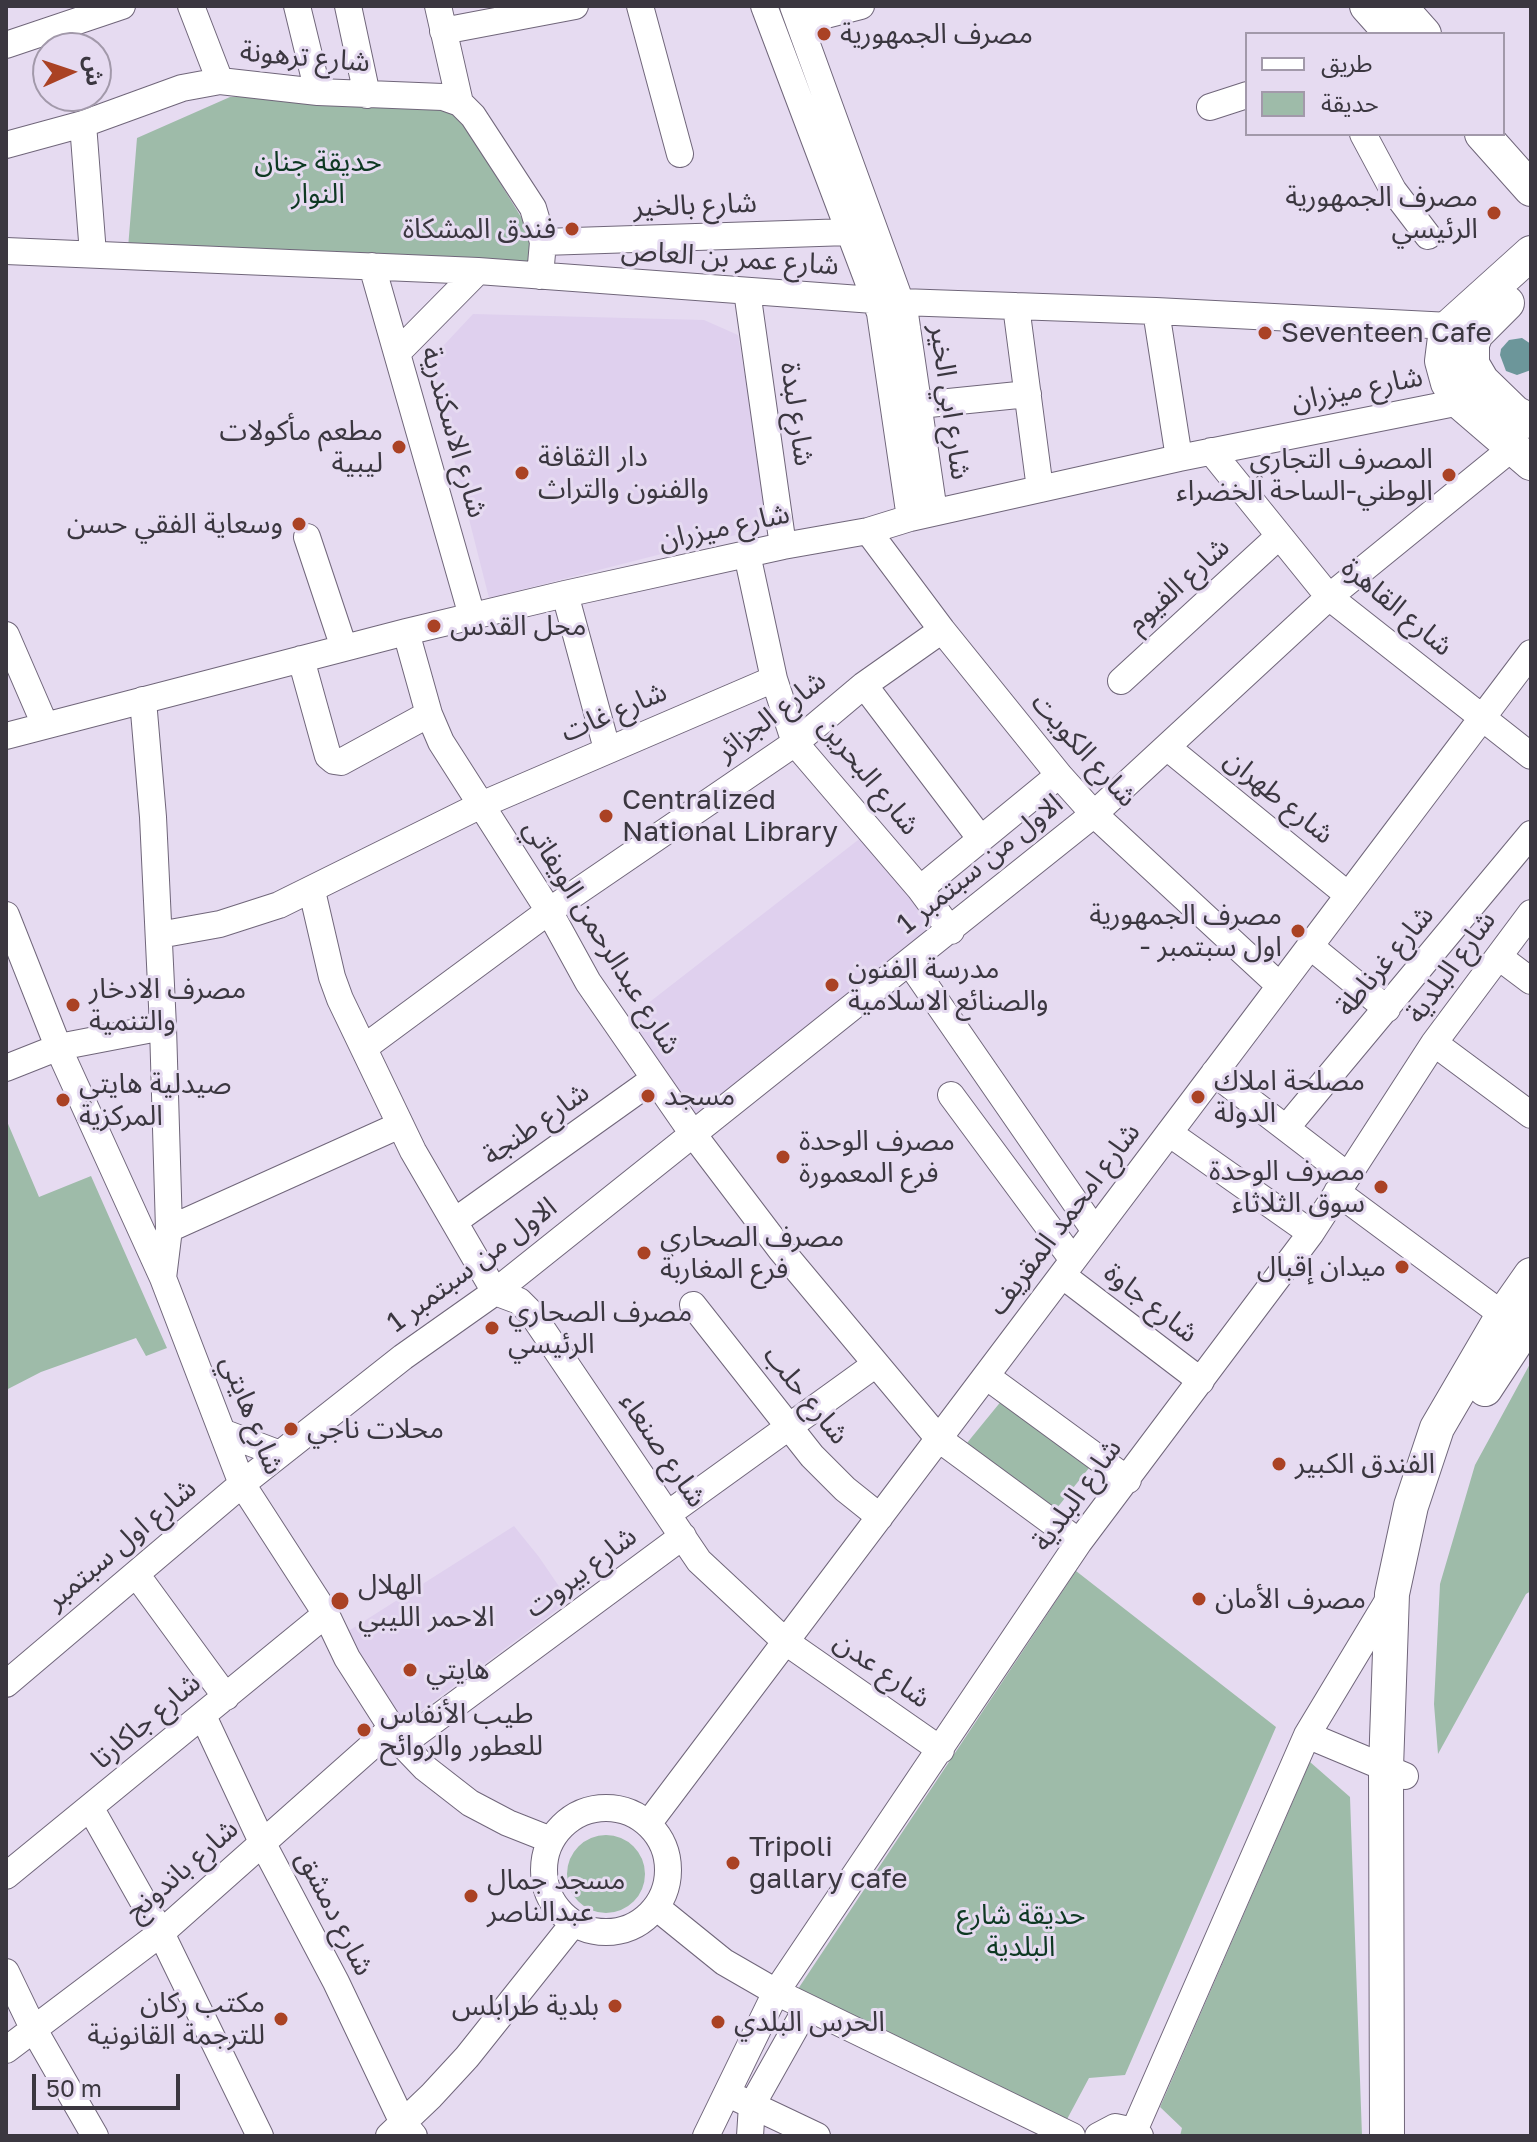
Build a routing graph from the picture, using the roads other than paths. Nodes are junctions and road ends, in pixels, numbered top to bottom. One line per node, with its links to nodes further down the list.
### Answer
1 (122, 6): 13 (street)
2 (191, 6): 14 (street)
3 (297, 6): 15 (street)
4 (348, 6): 16 (street)
5 (575, 6): 10 (street)
6 (640, 6): 25 (street)
7 (861, 6): 9 (street)
8 (766, 13): 27 (street)
9 (796, 14): 27 (street)
10 (440, 18): 18 (street)
11 (1385, 21): 12 (main road)
12 (1418, 32)
13 (6, 45)
14 (220, 81): 15 (street, شارع ترهونة); 20 (street, شارع ترهونة)
15 (318, 92): 16 (street, شارع ترهونة)
16 (367, 95): 18 (street, شارع ترهونة)
17 (1245, 96): 19 (street)
18 (460, 103): 31 (street)
19 (1210, 107)
20 (83, 124): 24 (street, شارع ترهونة); 34 (street)
21 (1505, 124): 26 (main road)
22 (1364, 136): 30 (street)
23 (1484, 136): 28 (main road)
24 (6, 145)
25 (680, 154)
26 (1531, 154)
27 (844, 184): 29 (street); 40 (street)
28 (1531, 189)
29 (849, 232): 31 (street, شارع بالخير); 40 (street)
30 (1428, 236)
31 (543, 242): 37 (street)
32 (6, 251): 34 (street, شارع عمر بن العاص)
33 (1531, 253): 43 (main road)
34 (93, 254): 35 (street, شارع عمر بن العاص)
35 (372, 266): 36 (street, شارع عمر بن العاص); 44 (street, شارع الاسكندرية)
36 (478, 271): 37 (street, شارع عمر بن العاص); 44 (street)
37 (540, 276): 39 (street, شارع عمر بن العاص)
38 (1531, 281): 48 (main road)
39 (747, 291): 40 (street, شارع عمر بن العاص); 56 (street, شارع لبدة)
40 (888, 301): 41 (street, شارع عمر بن العاص); 47 (street, شارع ابي الخير); 52 (street)
41 (1016, 306): 42 (street, شارع عمر بن العاص); 45 (street)
42 (1156, 311): 43 (street, شارع عمر بن العاص); 50 (street)
43 (1450, 326): 46 (main road)
44 (398, 352): 60 (street, شارع الاسكندرية)
45 (1028, 394): 47 (street); 51 (street)
46 (1460, 402): 48 (main road); 49 (street, شارع ميزران)
47 (919, 405): 52 (street, شارع ابي الخير)
48 (1525, 444): 59 (street, الاول من سبتمبر 1)
49 (1211, 451): 50 (street, شارع ميزران); 55 (street, شارع القاهرة)
50 (1179, 458): 51 (street, شارع ميزران)
51 (1040, 489): 52 (street, شارع ميزران)
52 (922, 515): 53 (street, شارع ميزران)
53 (868, 531): 56 (street, شارع ميزران); 61 (street, شارع الكويت)
54 (307, 537): 64 (street)
55 (1278, 537): 59 (street, شارع القاهرة); 68 (street, شارع الفيوم)
56 (783, 546): 57 (street, شارع ميزران)
57 (747, 554): 58 (street, شارع ميزران); 67 (street, شارع البحرين)
58 (565, 594): 60 (street, شارع ميزران); 77 (street)
59 (1329, 597): 72 (street, شارع القاهرة); 76 (street, الاول من سبتمبر 1)
60 (472, 616): 62 (street, شارع ميزران)
61 (942, 630): 69 (street, شارع الجزائر); 79 (street, شارع الكويت)
62 (406, 632): 64 (street, شارع ميزران); 71 (street, شارع عبدالرحمن الويفاتي)
63 (6, 635): 73 (street)
64 (344, 648): 66 (street, شارع ميزران)
65 (1531, 653): 72 (street, شارع امحمد المقريف)
66 (301, 659): 70 (street, شارع ميزران); 71 (street)
67 (774, 679): 75 (street, شارع البحرين); 77 (street, شارع غات)
68 (1121, 681)
69 (864, 685): 75 (street, شارع الجزائر); 83 (street)
70 (143, 700): 73 (street, شارع ميزران); 91 (street, شارع هايتي)
71 (429, 714): 80 (street, شارع عبدالرحمن الويفاتي)
72 (1483, 717): 78 (street, شارع القاهرة); 86 (street, شارع امحمد المقريف)
73 (45, 725): 74 (street, شارع ميزران)
74 (6, 736)
75 (795, 743): 84 (street, شارع البحرين); 87 (street, شارع الجزائر)
76 (1168, 748): 81 (street, الاول من سبتمبر 1); 86 (street, شارع طهران)
77 (607, 749): 80 (street, شارع غات)
78 (1531, 756)
79 (1059, 775): 81 (street, شارع الكويت); 83 (street)
80 (481, 805): 85 (street, شارع غات); 87 (street, شارع عبدالرحمن الويفاتي)
81 (1094, 814): 90 (street, الاول من سبتمبر 1); 96 (street, شارع الكويت)
82 (1531, 834): 97 (street, شارع غرناطة)
83 (980, 838): 84 (street)
84 (920, 889): 90 (street, شارع البحرين)
85 (312, 891): 91 (street, شارع غات); 101 (street)
86 (1348, 895): 92 (street, شارع امحمد المقريف)
87 (549, 911): 101 (street, شارع الجزائر); 104 (street, شارع عبدالرحمن الويفاتي)
88 (1531, 913): 93 (street, شارع البلدية)
89 (6, 915): 100 (street, شارع هايتي)
90 (951, 931): 94 (street, الاول من سبتمبر 1)
91 (159, 935): 98 (street, شارع هايتي)
92 (1310, 946): 96 (street, شارع امحمد المقريف); 97 (street)
93 (1499, 957): 95 (street); 99 (street, شارع البلدية)
94 (910, 963): 110 (street, الاول من سبتمبر 1); 114 (street)
95 (1531, 981)
96 (1280, 986): 103 (street, شارع امحمد المقريف)
97 (1387, 1009): 108 (street, شارع غرناطة)
98 (163, 1027): 100 (street); 113 (street, شارع هايتي)
99 (1434, 1043): 106 (street); 111 (street, شارع البلدية)
100 (59, 1047): 102 (street); 118 (street, شارع هايتي)
101 (365, 1047): 107 (street)
102 (6, 1068)
103 (1214, 1073): 108 (street); 109 (street, شارع امحمد المقريف)
104 (654, 1079): 110 (street, شارع عبدالرحمن الويفاتي); 112 (street, شارع طنجة)
105 (951, 1095): 116 (street, شارع جاوة)
106 (1531, 1115)
107 (400, 1125): 112 (street); 113 (street)
108 (1287, 1127): 111 (street)
109 (1169, 1133): 114 (street, شارع امحمد المقريف); 115 (street)
110 (693, 1134): 119 (street, الاول من سبتمبر 1); 122 (street, شارع عبدالرحمن الويفاتي)
111 (1342, 1184): 115 (street, شارع البلدية); 121 (street)
112 (455, 1221): 119 (street)
113 (169, 1229): 118 (street, شارع هايتي)
114 (1095, 1231): 116 (street, شارع امحمد المقريف)
115 (1311, 1233): 124 (street, شارع البلدية)
116 (1068, 1268): 123 (street, شارع امحمد المقريف); 124 (street, شارع جاوة)
117 (1531, 1275): 121 (main road)
118 (163, 1278): 126 (street, شارع هايتي)
119 (495, 1292): 128 (street, الاول من سبتمبر 1); 131 (street, شارع صنعاء)
120 (693, 1305): 125 (street, شارع حلب)
121 (1517, 1317): 136 (main road); 145 (main road)
122 (876, 1364): 125 (street, شارع بيروت); 127 (street, شارع عبدالرحمن الويفاتي)
123 (986, 1376): 127 (street, شارع امحمد المقريف); 129 (street)
124 (1201, 1381): 129 (street, شارع البلدية)
125 (789, 1428): 131 (street, شارع بيروت); 132 (street, شارع حلب)
126 (222, 1432): 128 (street); 130 (street, شارع هايتي)
127 (939, 1439): 132 (street, شارع امحمد المقريف); 134 (street, شارع عبدالرحمن الويفاتي)
128 (280, 1454): 130 (street, الاول من سبتمبر 1)
129 (1128, 1480): 134 (street, شارع البلدية)
130 (242, 1484): 135 (street, شارع اول سبتمبر); 137 (street, شارع هايتي)
131 (668, 1514): 133 (street, شارع صنعاء)
132 (880, 1517): 138 (street, شارع امحمد المقريف)
133 (683, 1536): 138 (street, شارع صنعاء); 143 (street, شارع بيروت)
134 (1079, 1542): 144 (street, شارع البلدية)
135 (136, 1574): 139 (street, شارع اول سبتمبر); 140 (street)
136 (1392, 1594): 142 (street); 145 (main road)
137 (326, 1614): 140 (street, شارع جاكارتا); 143 (street, شارع هايتي)
138 (786, 1642): 144 (street, شارع عدن); 147 (street, شارع امحمد المقريف)
139 (6, 1684)
140 (226, 1697): 141 (street, شارع جاكارتا)
141 (203, 1716): 146 (street, شارع جاكارتا); 149 (street, شارع دمشق)
142 (1307, 1735): 145 (street); 161 (street)
143 (397, 1736): 148 (street, شارع هايتي); 149 (street, شارع باندونج)
144 (941, 1750): 155 (street, شارع البلدية)
145 (1396, 1772): 169 (main road); 170 (main road)
146 (91, 1809): 150 (street, شارع جاكارتا); 153 (street)
147 (648, 1824): 148 (street); 151 (street)
148 (551, 1840): 152 (street)
149 (262, 1842): 153 (street, شارع باندونج); 160 (street, شارع دمشق)
150 (6, 1876)
151 (656, 1907): 152 (street); 155 (street)
152 (573, 1924): 160 (street)
153 (161, 1933): 157 (street, شارع باندونج); 163 (street)
154 (6, 1972): 157 (street)
155 (776, 1992): 156 (street); 159 (street, شارع البلدية)
156 (806, 2009): 159 (street); 167 (street)
157 (33, 2028): 158 (street, شارع باندونج); 162 (street)
158 (6, 2050)
159 (740, 2100): 164 (street, شارع البلدية); 165 (street); 166 (street)
160 (402, 2132)
161 (1137, 2134): 168 (street)
162 (95, 2136)
163 (260, 2136)
164 (706, 2136)
165 (750, 2136)
166 (817, 2136)
167 (1072, 2136)
168 (1098, 2136)
169 (1387, 2136)
170 (1407, 2136)

